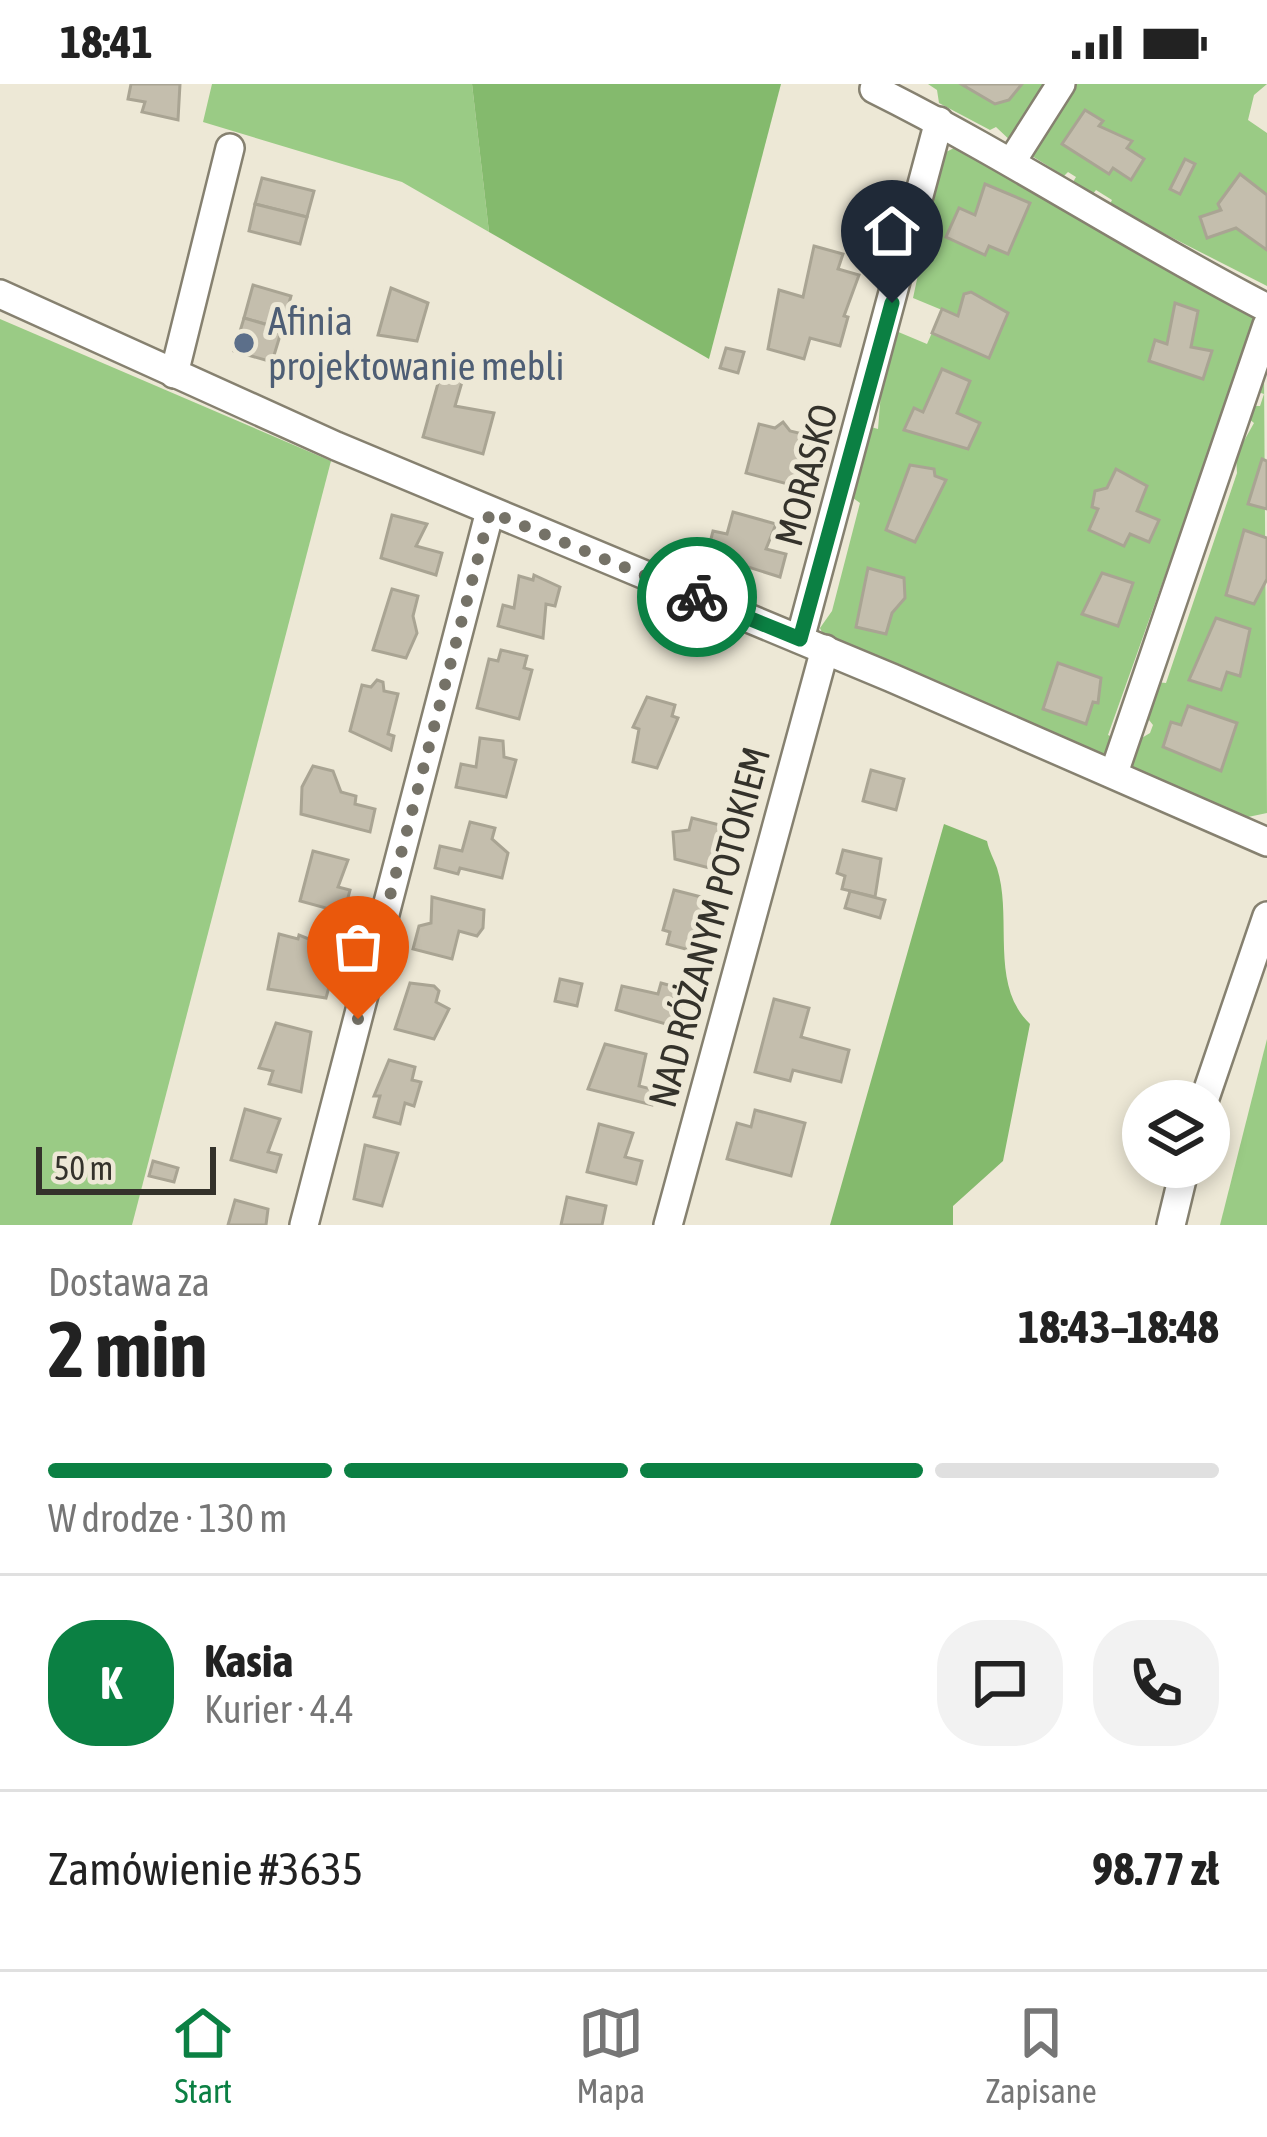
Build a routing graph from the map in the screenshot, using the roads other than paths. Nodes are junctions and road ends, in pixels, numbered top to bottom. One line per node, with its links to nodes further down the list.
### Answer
1 (1061, 84): 5 (street)
2 (874, 89): 3 (street)
3 (939, 122): 5 (street); 11 (street, MORASKO)
4 (230, 148): 9 (street)
5 (1012, 161): 7 (street)
6 (0, 294): 9 (street)
7 (1267, 308)
8 (1267, 326): 12 (street)
9 (174, 374): 10 (street)
10 (490, 512): 11 (street); 17 (street)
11 (813, 644): 12 (street); 18 (street, NAD RÓŻANYM POTOKIEM)
12 (1114, 773): 13 (street)
13 (1267, 842)
14 (1267, 916): 15 (street)
15 (1211, 1080)
16 (1180, 1188): 19 (street)
17 (304, 1225)
18 (668, 1225)
19 (1172, 1225)

